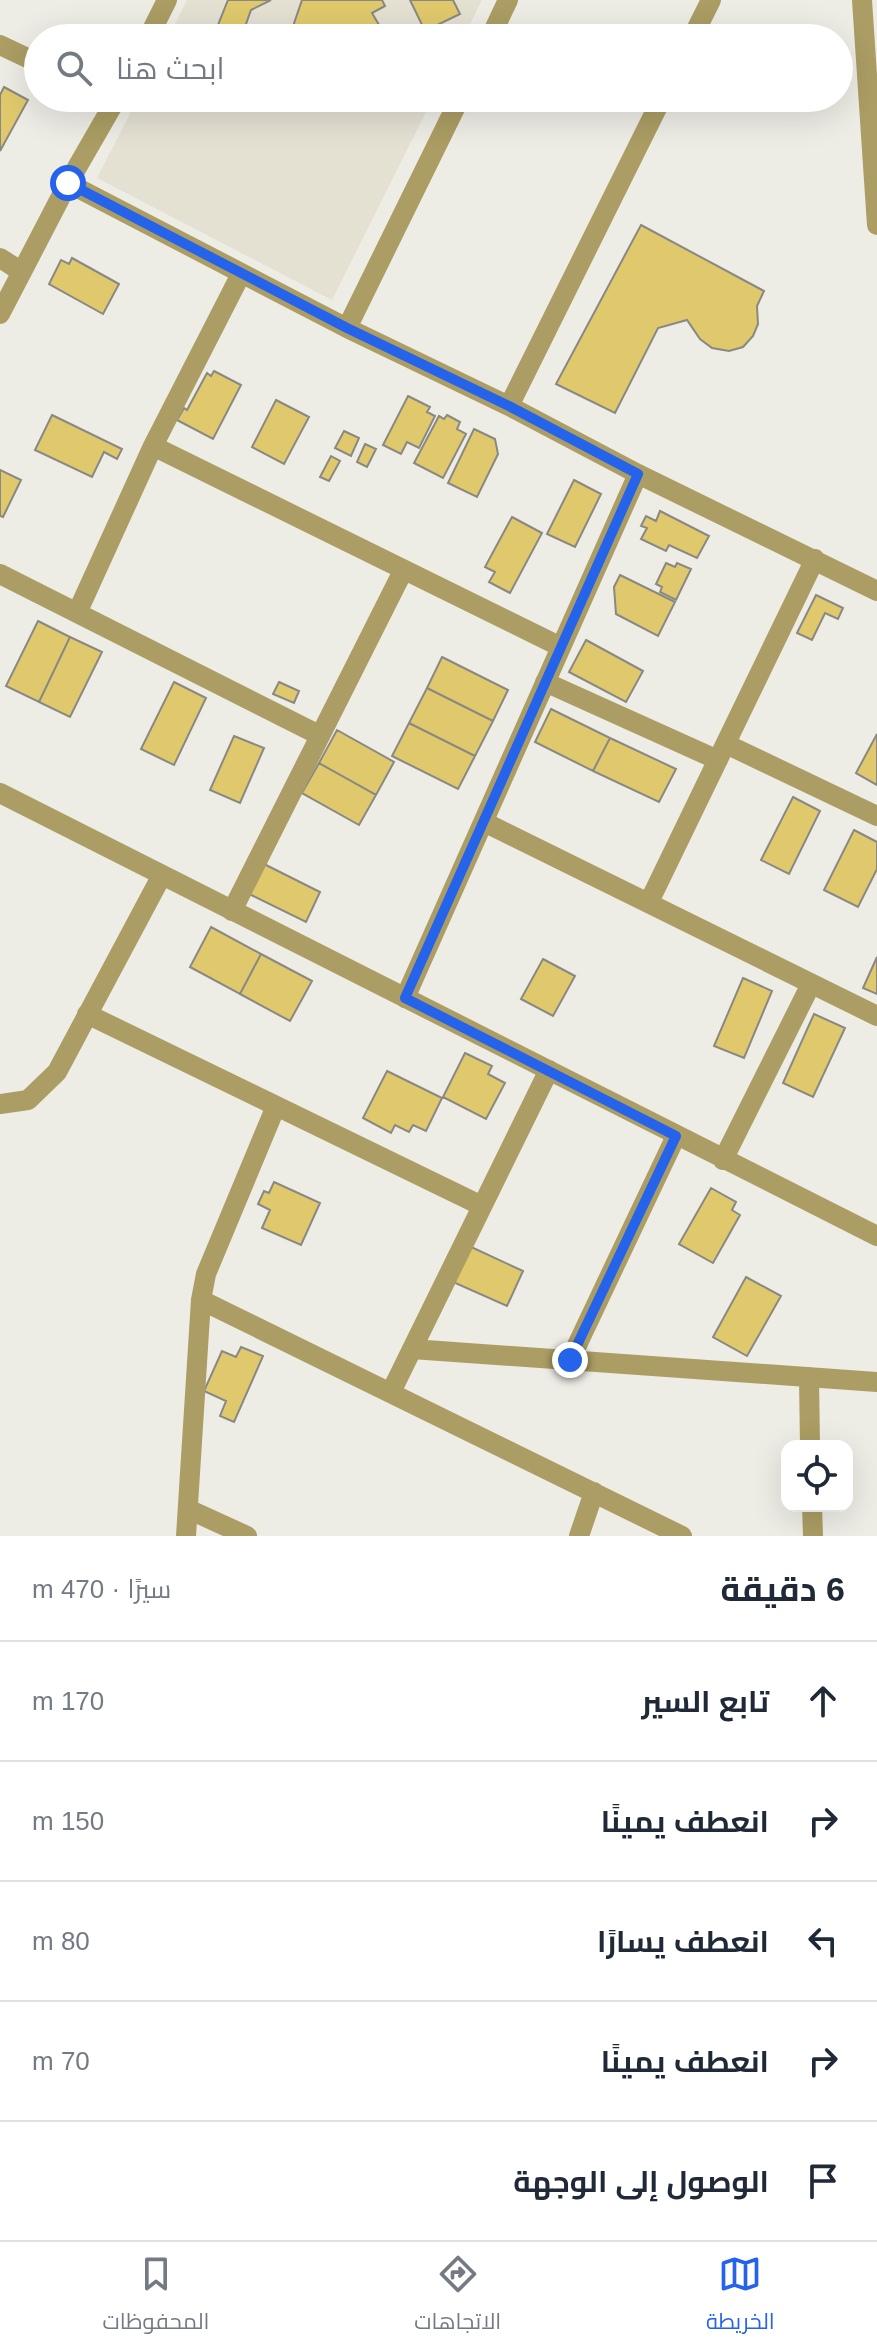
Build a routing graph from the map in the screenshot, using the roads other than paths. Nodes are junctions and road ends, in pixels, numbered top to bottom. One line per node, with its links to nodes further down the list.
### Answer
1 (167, 0): 5 (street)
2 (508, 0): 6 (street)
3 (711, 0): 7 (street)
4 (862, 0): 14 (street)
5 (155, 24)
6 (497, 24)
7 (699, 24)
8 (0, 45): 9 (street)
9 (24, 56)
10 (107, 112): 13 (street)
11 (453, 112): 19 (street)
12 (655, 112): 20 (street)
13 (68, 183): 16 (street); 17 (street)
14 (877, 225)
15 (0, 258): 16 (street)
16 (22, 272): 18 (street)
17 (241, 274): 19 (street); 21 (street)
18 (0, 314)
19 (347, 328): 20 (street)
20 (509, 406): 22 (street)
21 (153, 446): 24 (street); 27 (street)
22 (638, 474): 23 (street); 28 (street)
23 (815, 559): 26 (street); 31 (street)
24 (403, 571): 28 (street); 30 (street)
25 (0, 574): 27 (street)
26 (877, 591)
27 (77, 613): 30 (street)
28 (561, 647): 29 (street)
29 (545, 682): 31 (street); 34 (street)
30 (319, 735): 37 (street)
31 (722, 752): 33 (street); 36 (street)
32 (0, 793): 35 (street)
33 (877, 816)
34 (484, 822): 36 (street); 39 (street)
35 (162, 875): 37 (street); 40 (street)
36 (649, 902): 38 (street)
37 (232, 911): 39 (street)
38 (811, 984): 41 (street); 46 (street)
39 (405, 998): 42 (street)
40 (87, 1014): 43 (street); 44 (street)
41 (877, 1016)
42 (549, 1070): 45 (street); 47 (street)
43 (0, 1104)
44 (276, 1106): 47 (street); 49 (street)
45 (676, 1136): 46 (street); 51 (street)
46 (723, 1160): 48 (street)
47 (482, 1206): 50 (street)
48 (877, 1236)
49 (201, 1300): 54 (street); 57 (street)
50 (412, 1349): 51 (street); 54 (street)
51 (570, 1360): 52 (street)
52 (809, 1377): 53 (street); 55 (street)
53 (877, 1382)
54 (391, 1392): 56 (street)
55 (810, 1440)
56 (594, 1492): 61 (street); 62 (street)
57 (188, 1509): 59 (street); 60 (street)
58 (812, 1512): 63 (street)
59 (186, 1536)
60 (247, 1536)
61 (579, 1536)
62 (682, 1536)
63 (813, 1536)

